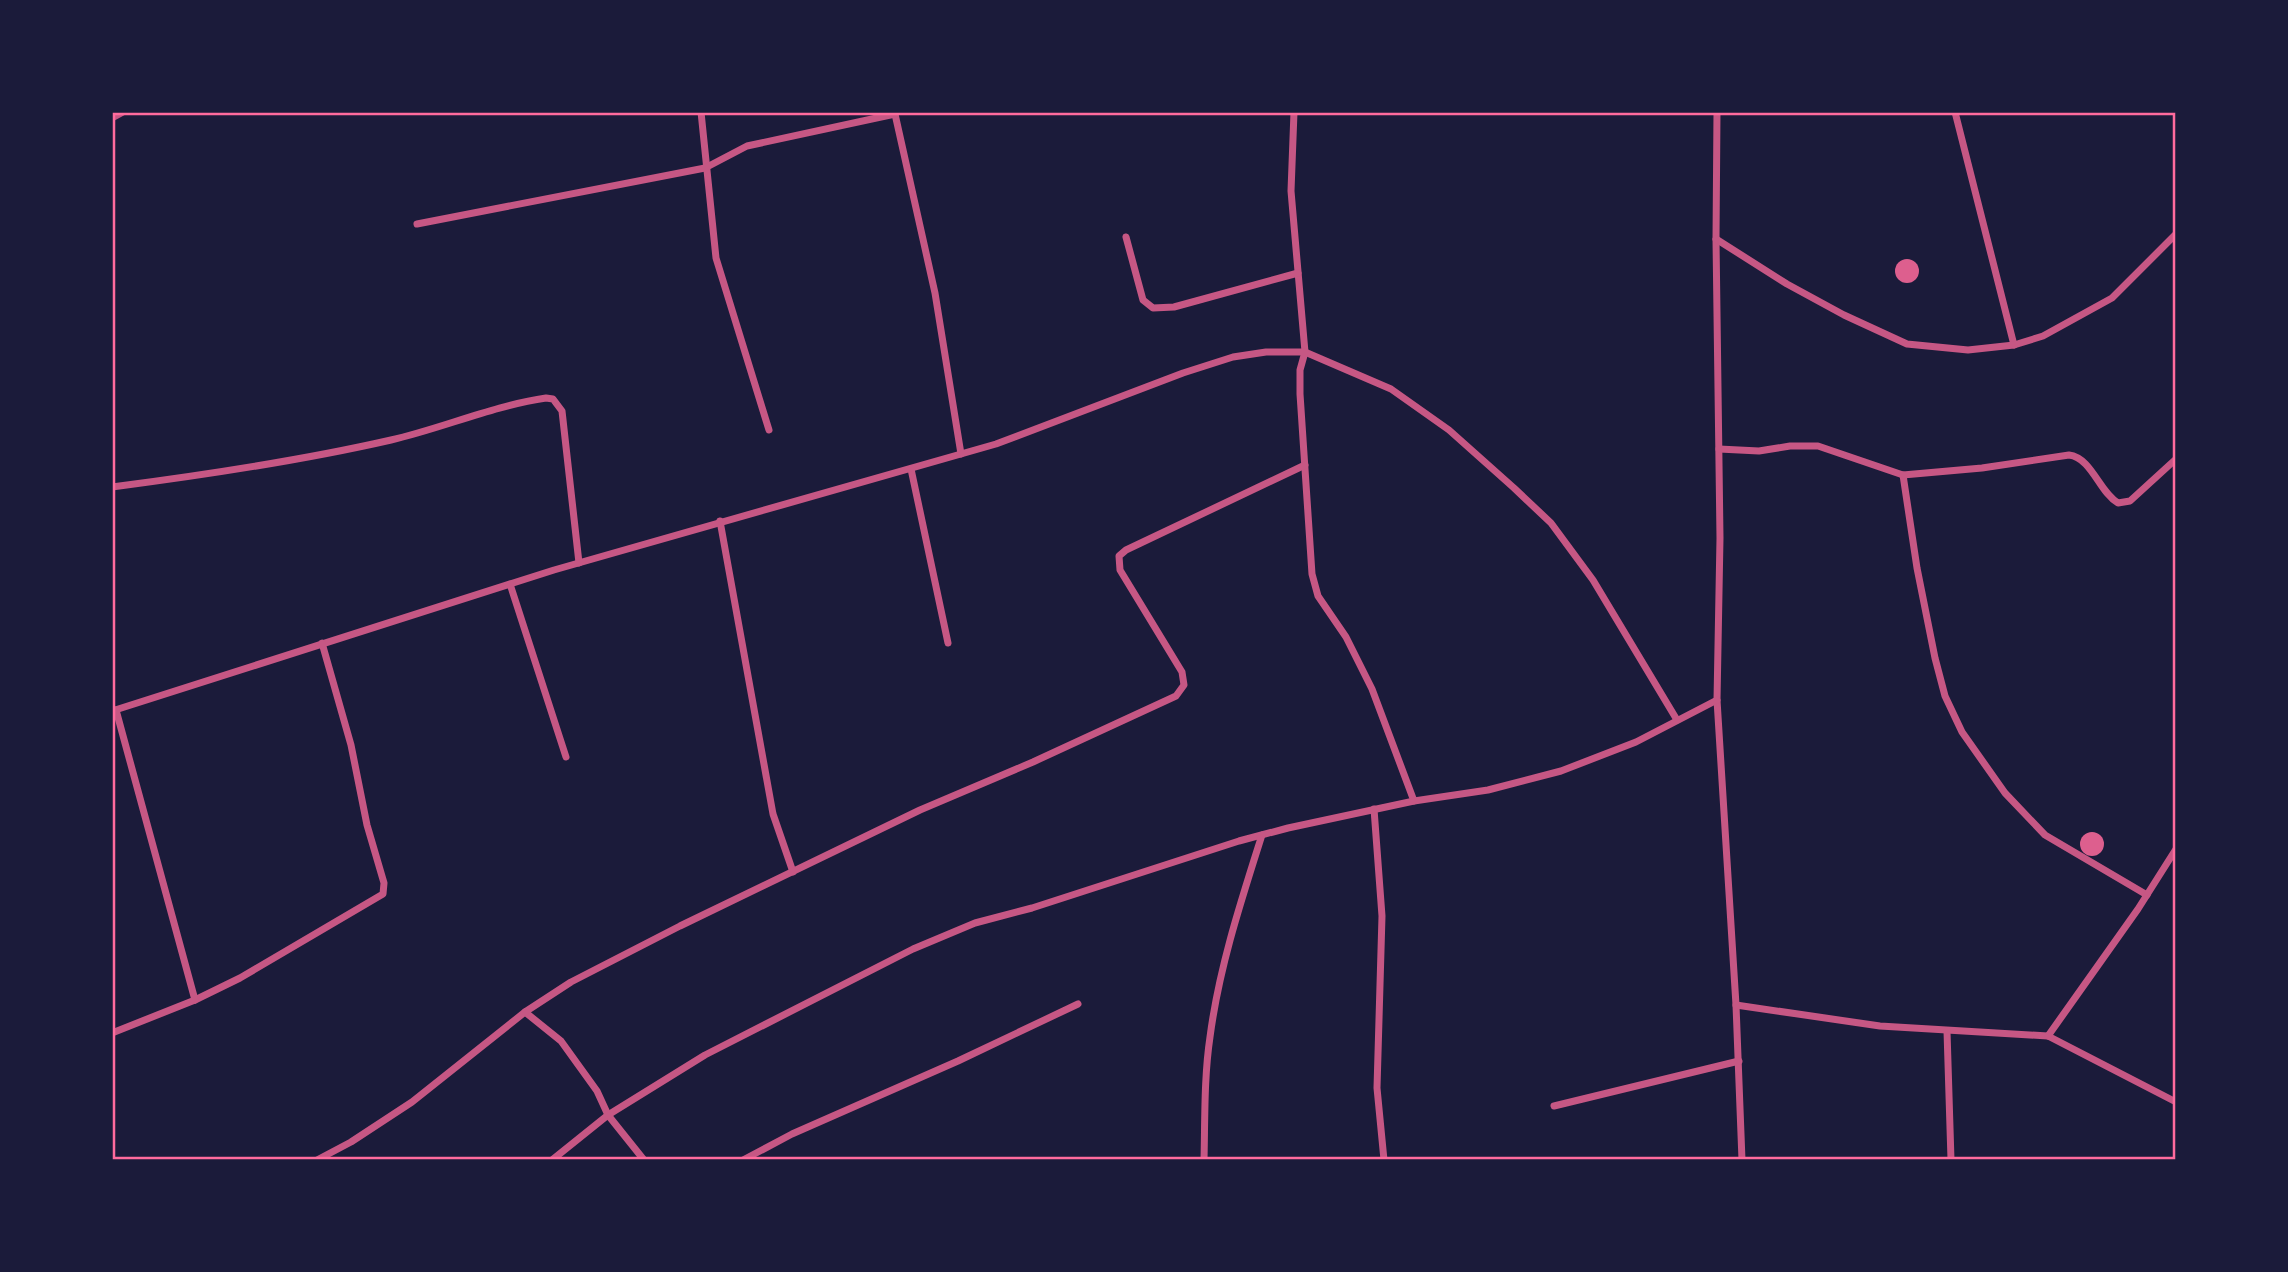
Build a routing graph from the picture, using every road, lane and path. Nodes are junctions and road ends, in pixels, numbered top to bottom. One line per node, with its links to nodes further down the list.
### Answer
1 (123, 112): 8 (street)
2 (701, 112): 9 (street)
3 (905, 112): 7 (street)
4 (1294, 112): 14 (street)
5 (1717, 112): 13 (street)
6 (1955, 112): 15 (street)
7 (895, 114): 9 (street); 19 (street)
8 (112, 118)
9 (705, 168): 10 (street); 17 (street)
10 (417, 224)
11 (2176, 234): 15 (street)
12 (1126, 237): 14 (street)
13 (1716, 239): 15 (street); 18 (street)
14 (1298, 273): 16 (street)
15 (2014, 345)
16 (1305, 352): 19 (street); 21 (street); 32 (street)
17 (769, 430)
18 (1719, 449): 23 (street); 30 (street)
19 (961, 454): 22 (street)
20 (2176, 459): 23 (street)
21 (1305, 465): 34 (street); 38 (street)
22 (911, 469): 25 (street); 29 (street)
23 (1903, 475): 39 (street)
24 (112, 487): 26 (street)
25 (720, 521): 26 (street); 38 (street)
26 (579, 562): 27 (street)
27 (510, 584): 28 (street); 33 (street)
28 (322, 643): 31 (street); 40 (street)
29 (948, 643)
30 (1717, 700): 32 (street); 42 (street)
31 (114, 710): 40 (street)
32 (1677, 720): 34 (street)
33 (566, 757)
34 (1414, 801): 35 (street)
35 (1374, 809): 36 (street); 56 (street)
36 (1262, 835): 50 (street); 55 (street)
37 (2176, 849): 39 (street)
38 (793, 872): 43 (street)
39 (2147, 895): 46 (street)
40 (195, 1000): 45 (street)
41 (1078, 1004): 54 (street)
42 (1736, 1004): 44 (street); 47 (street)
43 (526, 1012): 50 (street); 51 (street)
44 (1947, 1031): 46 (street); 58 (street)
45 (112, 1032)
46 (2048, 1036): 48 (street)
47 (1739, 1061): 49 (street); 57 (street)
48 (2176, 1102)
49 (1554, 1106)
50 (608, 1115): 52 (street); 53 (street)
51 (317, 1160)
52 (552, 1160)
53 (644, 1160)
54 (743, 1160)
55 (1204, 1160)
56 (1384, 1160)
57 (1742, 1160)
58 (1951, 1160)

